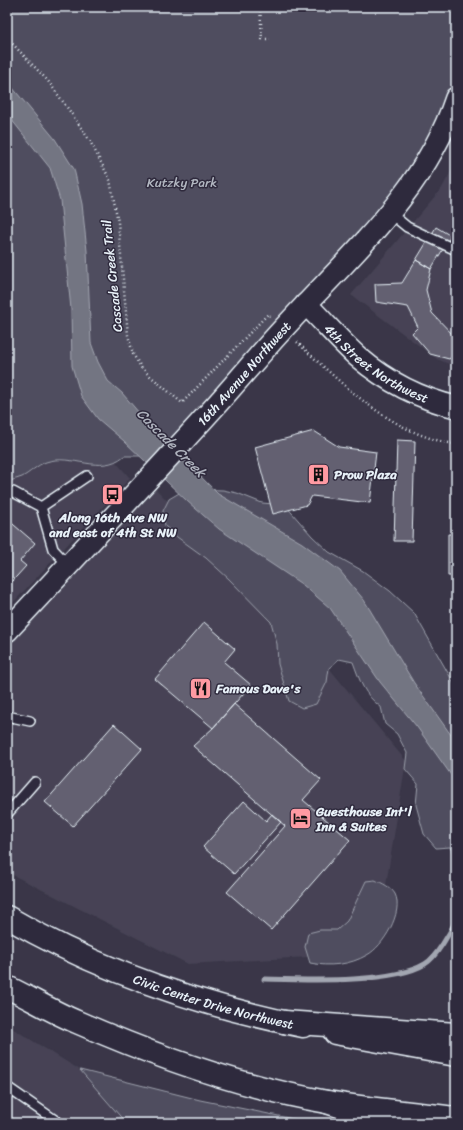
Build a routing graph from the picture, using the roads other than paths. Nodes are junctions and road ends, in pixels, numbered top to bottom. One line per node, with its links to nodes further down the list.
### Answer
1 (456, 98): 2 (street, 16th Avenue Northwest)
2 (390, 213): 3 (lane); 4 (street, 16th Avenue Northwest)
3 (456, 250)
4 (306, 304): 5 (street, 4th Street Northwest); 9 (street, 16th Avenue Northwest)
5 (456, 407)
6 (87, 476): 8 (lane)
7 (7, 492): 8 (lane)
8 (41, 507): 9 (lane)
9 (68, 565): 10 (street, 16th Avenue Northwest)
10 (7, 631)
11 (7, 716): 12 (lane)
12 (30, 722)
13 (35, 782): 14 (lane)
14 (7, 814)
15 (7, 917): 17 (main road, Civic Center Drive Northwest)
16 (7, 987): 21 (main road)
17 (284, 1022): 18 (main road); 19 (main road, Civic Center Drive Northwest)
18 (456, 1034)
19 (456, 1055)
20 (7, 1088): 23 (lane)
21 (327, 1102): 22 (main road); 24 (main road)
22 (456, 1118)
23 (60, 1123)
24 (391, 1123)

